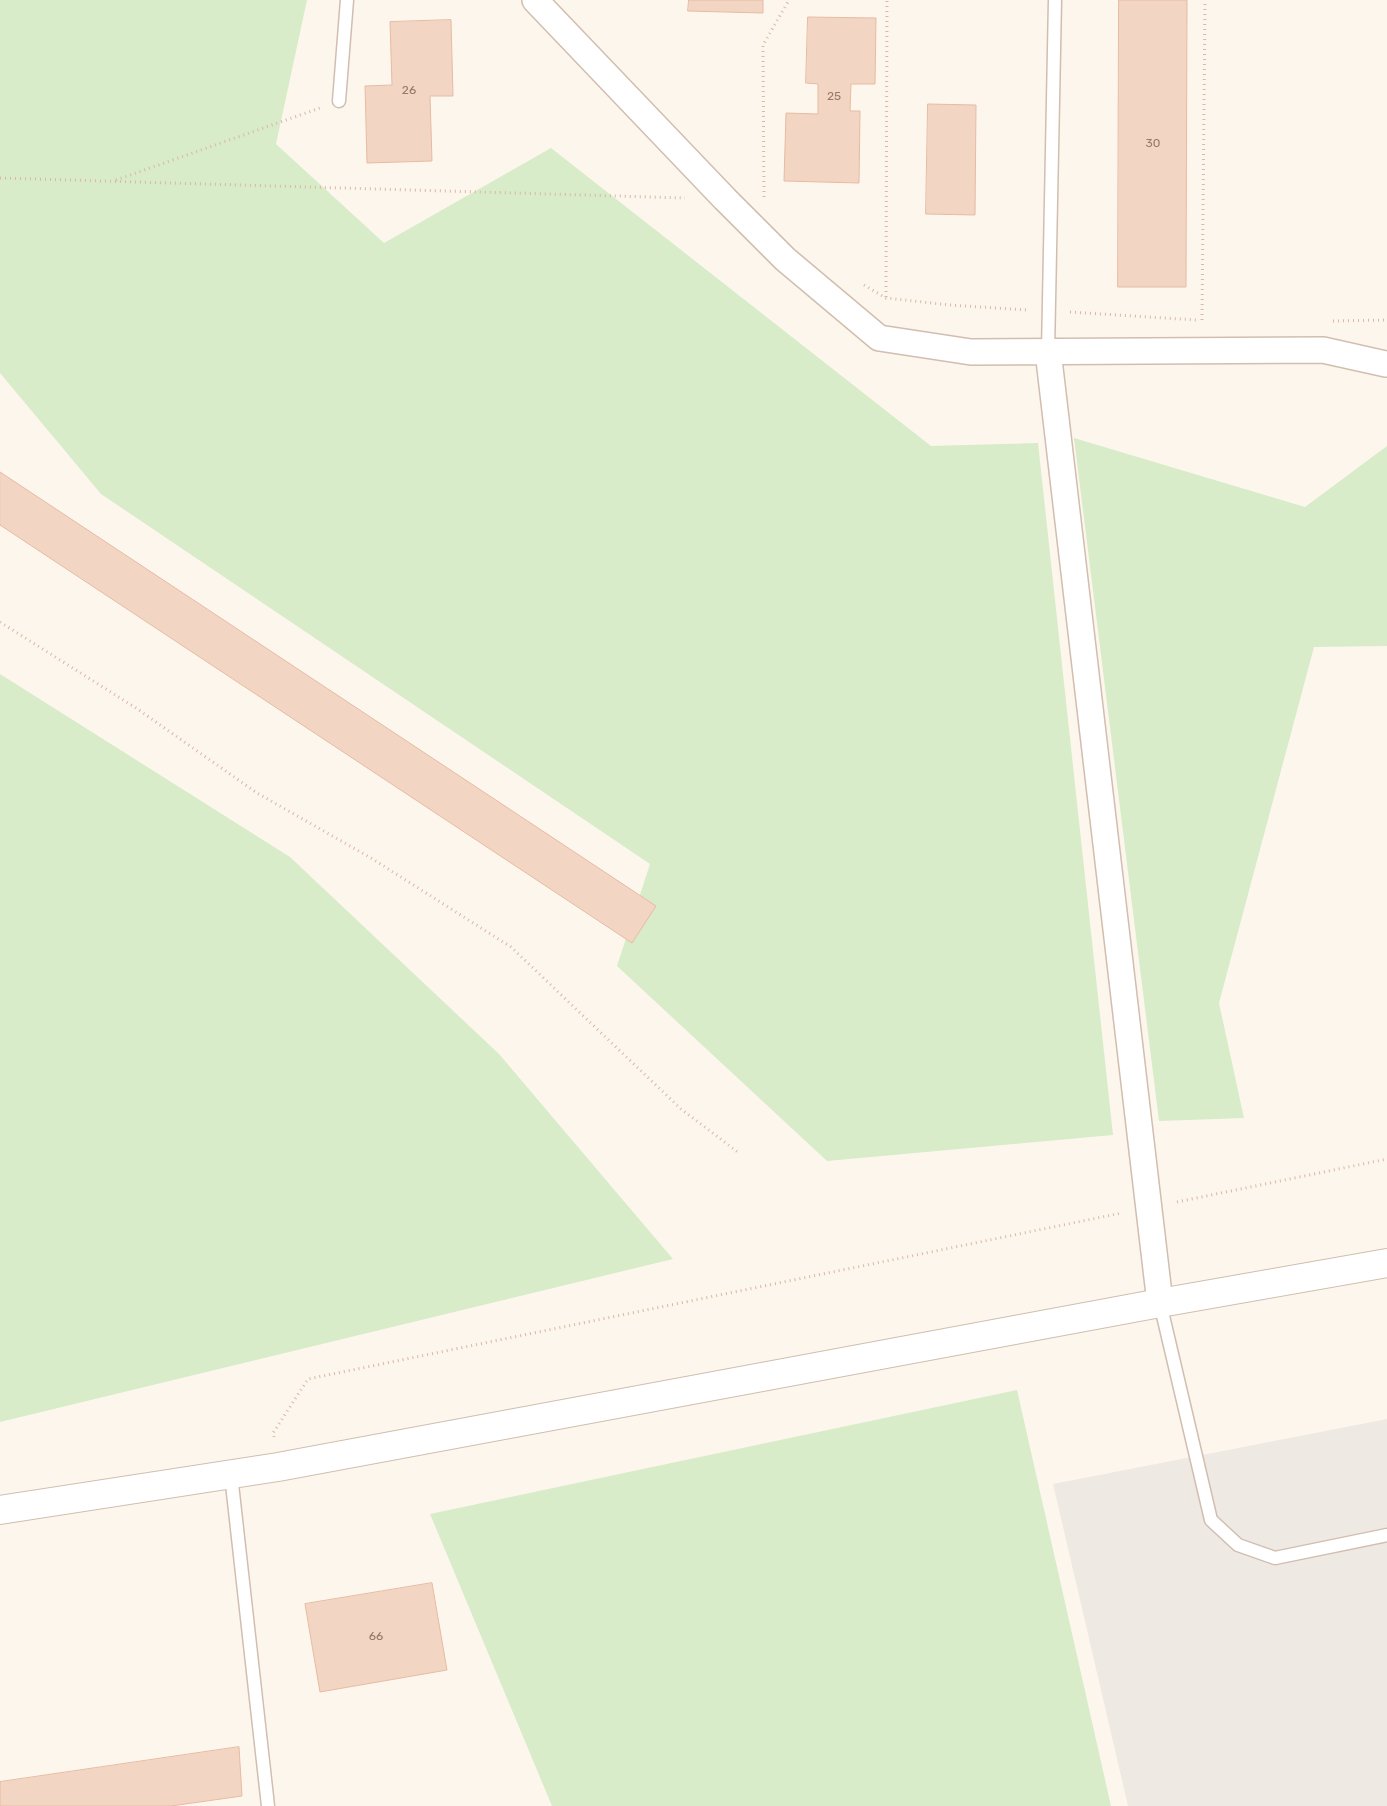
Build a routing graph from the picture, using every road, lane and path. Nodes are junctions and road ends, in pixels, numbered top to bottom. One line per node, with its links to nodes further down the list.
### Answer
1 (347, 0): 7 (lane)
2 (534, 0): 10 (street)
3 (789, 0): 11 (path)
4 (888, 0): 12 (path)
5 (1055, 0): 14 (lane)
6 (1205, 0): 13 (path)
7 (339, 101): 9 (path)
8 (0, 178): 9 (path)
9 (114, 181): 10 (path)
10 (725, 199): 14 (street)
11 (764, 203)
12 (886, 298)
13 (1202, 320)
14 (1048, 352): 15 (street); 19 (street)
15 (1386, 364)
16 (0, 622): 17 (path)
17 (739, 1153)
18 (1387, 1159): 19 (path)
19 (1149, 1208): 21 (street); 22 (path)
20 (1387, 1263): 21 (street)
21 (1160, 1303): 22 (street); 25 (lane)
22 (278, 1467): 23 (street)
23 (232, 1475): 24 (street); 26 (lane)
24 (0, 1510)
25 (1387, 1535)
26 (268, 1806)

